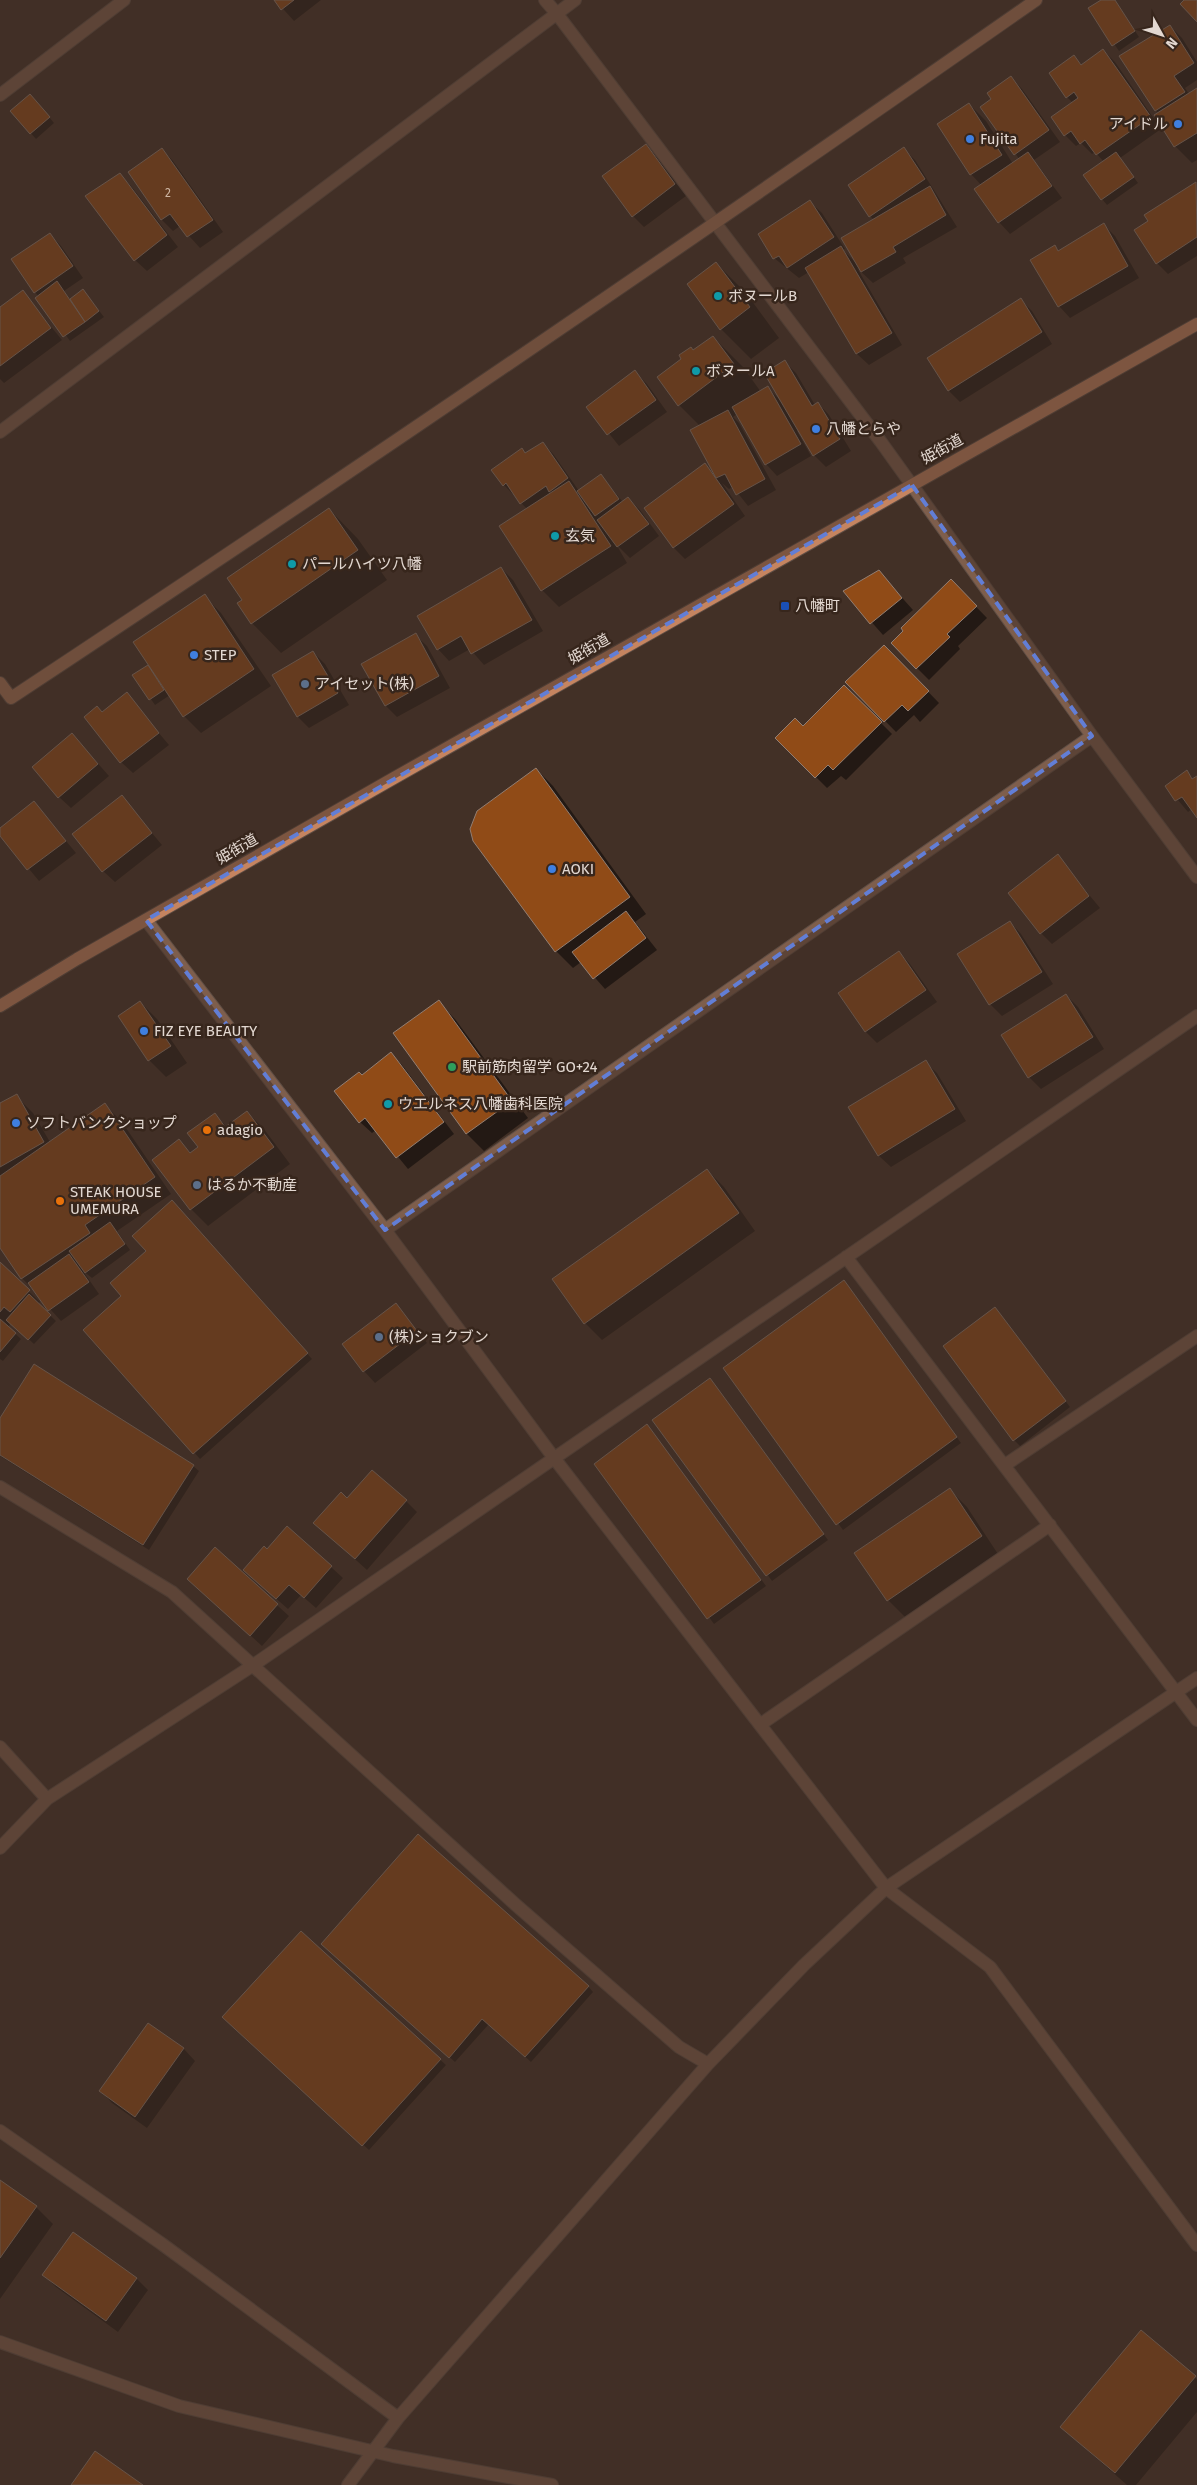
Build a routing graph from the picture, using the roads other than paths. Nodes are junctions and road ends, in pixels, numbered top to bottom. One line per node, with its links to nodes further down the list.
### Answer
1 (124, 0): 6 (street)
2 (545, 0): 5 (street)
3 (575, 0): 5 (street)
4 (1036, 0): 7 (street)
5 (557, 14): 7 (street); 9 (street)
6 (0, 95)
7 (715, 224): 10 (street); 11 (street)
8 (1197, 324): 10 (main road, 姫街道)
9 (0, 432)
10 (912, 485): 12 (street); 15 (main road, 姫街道)
11 (0, 683)
12 (1092, 736): 13 (street); 18 (street)
13 (1192, 860): 14 (street)
14 (1197, 877)
15 (146, 920): 16 (main road, 姫街道); 18 (street)
16 (0, 1006)
17 (1197, 1016): 19 (street)
18 (385, 1230): 21 (street)
19 (846, 1257): 21 (street); 22 (street)
20 (1197, 1336): 22 (street)
21 (554, 1458): 25 (street); 29 (street)
22 (1005, 1465): 24 (street)
23 (0, 1487): 25 (street)
24 (1050, 1525): 27 (street); 29 (street)
25 (252, 1666): 31 (street); 34 (street)
26 (1197, 1678): 27 (street)
27 (1176, 1692): 28 (street); 33 (street)
28 (1197, 1720)
29 (761, 1724): 33 (street)
30 (0, 1747): 31 (street)
31 (47, 1799): 32 (street)
32 (0, 1848)
33 (886, 1888): 34 (street); 36 (street)
34 (708, 2064): 38 (street)
35 (0, 2131): 38 (street)
36 (1197, 2245)
37 (0, 2342): 39 (street)
38 (398, 2418): 39 (street)
39 (372, 2452): 40 (street); 41 (street)
40 (348, 2485)
41 (552, 2485)

